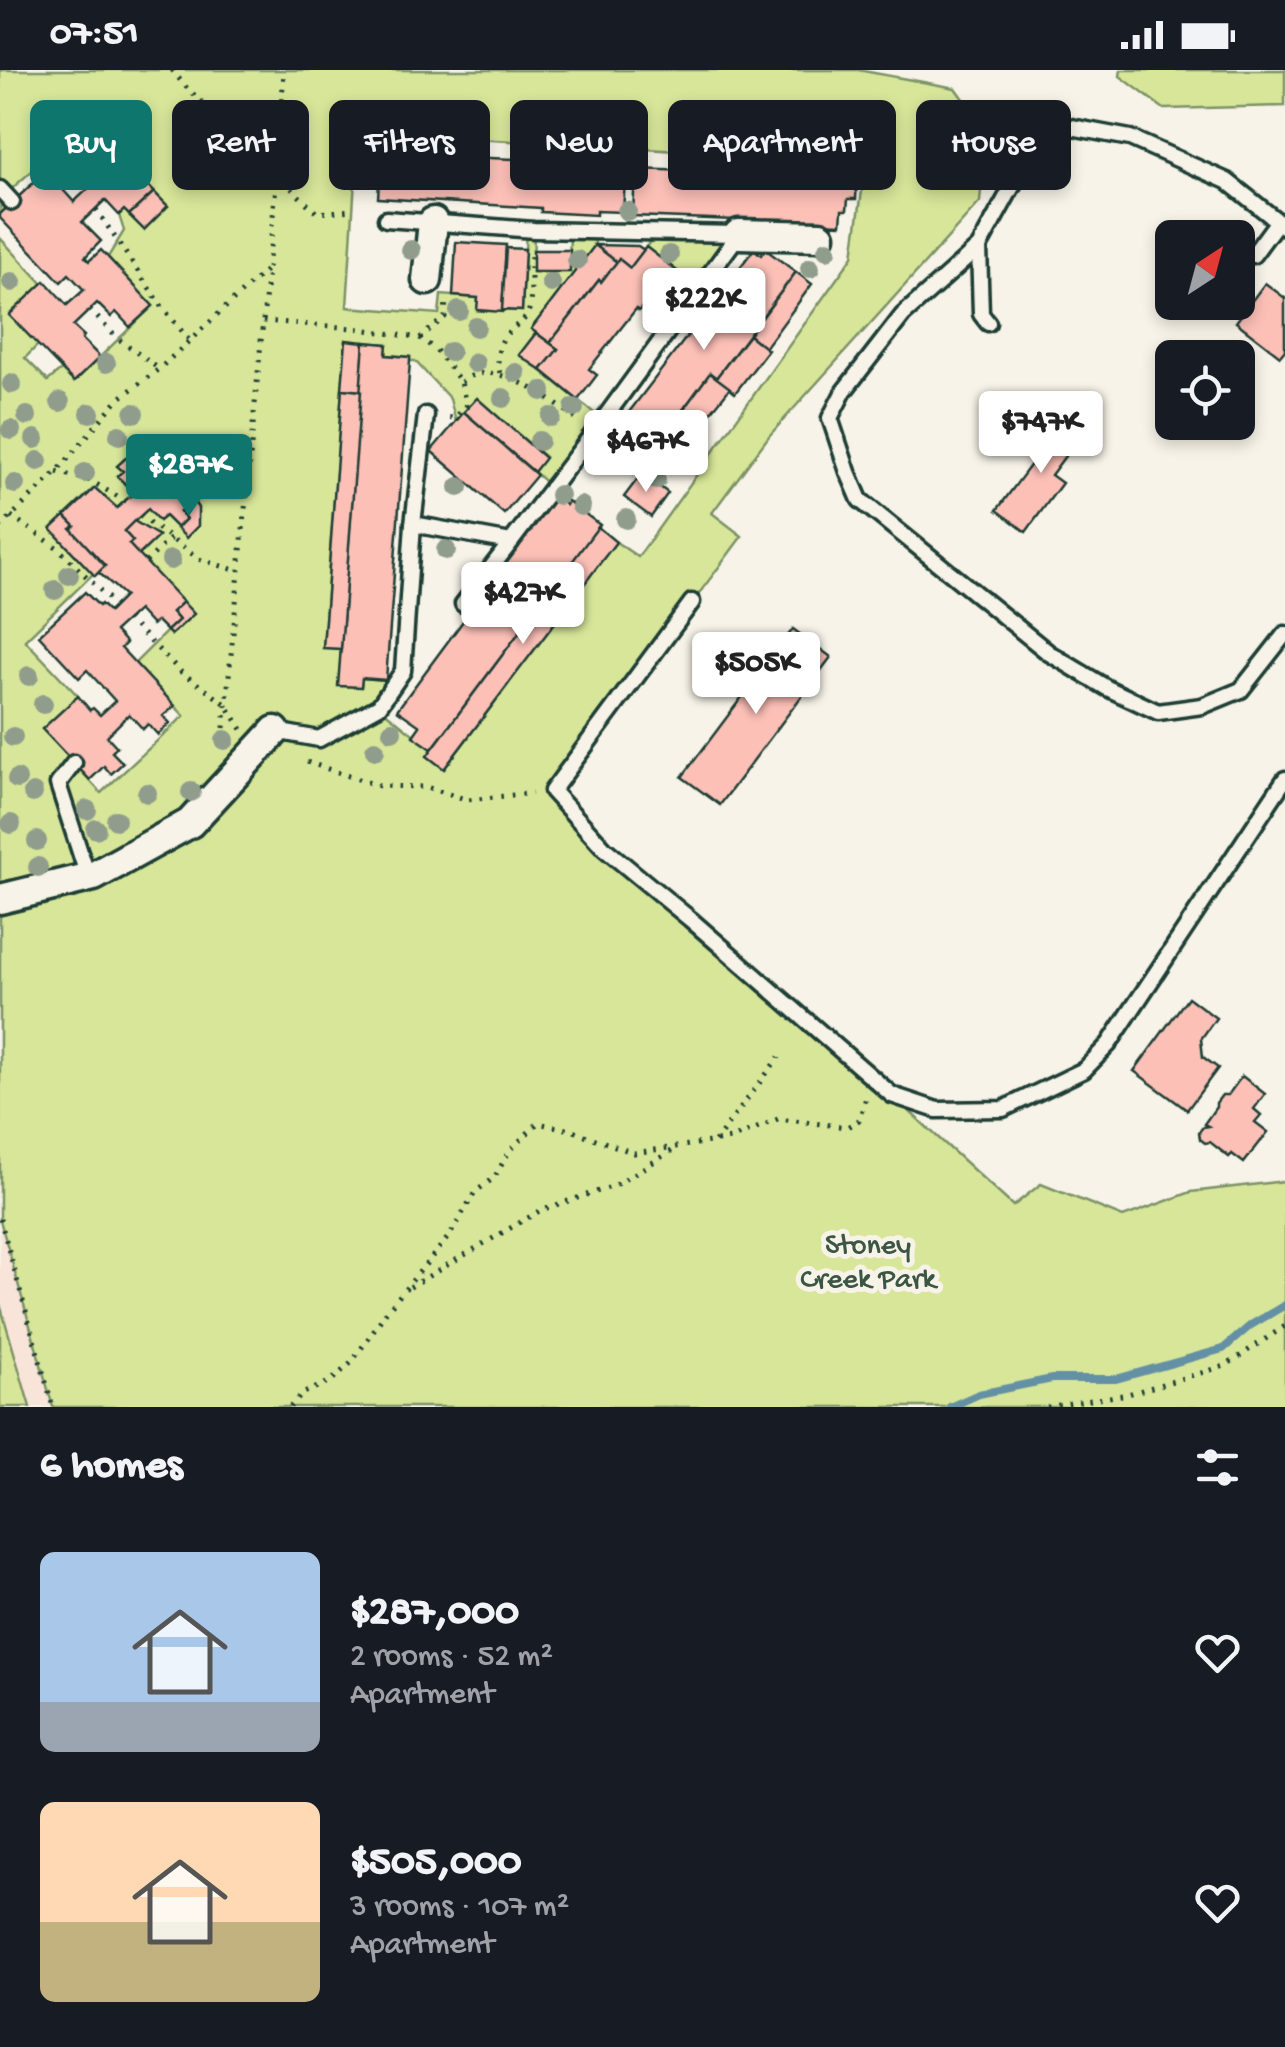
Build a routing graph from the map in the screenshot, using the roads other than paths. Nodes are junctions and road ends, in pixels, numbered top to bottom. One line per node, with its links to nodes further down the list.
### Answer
1 (0, 189): 2 (lane)
2 (12, 202)
3 (386, 220): 4 (lane)
4 (432, 222): 6 (lane); 10 (street)
5 (1282, 224): 8 (lane); 9 (lane)
6 (739, 234): 7 (street); 14 (lane)
7 (820, 236)
8 (978, 246): 11 (lane); 17 (lane)
9 (1255, 253)
10 (427, 280)
11 (988, 323)
12 (426, 415): 13 (lane)
13 (414, 524): 14 (lane); 18 (lane)
14 (511, 542): 16 (lane)
15 (692, 602): 20 (lane)
16 (463, 604)
17 (1285, 634)
18 (266, 741): 21 (street)
19 (74, 763): 21 (lane)
20 (1285, 779)
21 (88, 877): 22 (street)
22 (0, 899)

